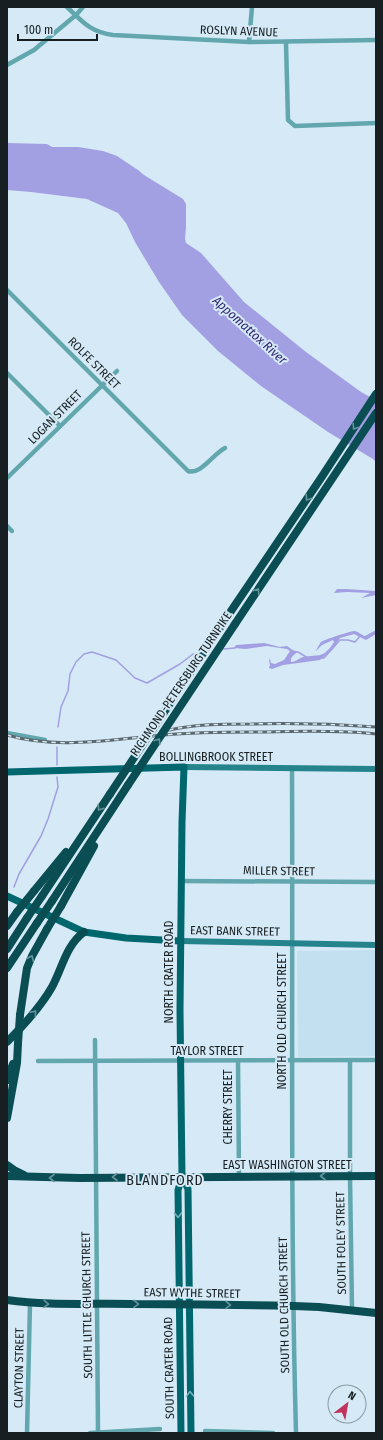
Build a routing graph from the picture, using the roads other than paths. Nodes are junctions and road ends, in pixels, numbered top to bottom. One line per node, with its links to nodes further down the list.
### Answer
1 (67, 7): 4 (street)
2 (83, 7): 4 (street)
3 (252, 7): 6 (street)
4 (76, 15): 6 (street, ROSLYN AVENUE); 8 (street)
5 (376, 40): 7 (street, ROSLYN AVENUE)
6 (249, 42): 7 (street, ROSLYN AVENUE)
7 (286, 43): 9 (street)
8 (7, 64)
9 (376, 123)
10 (7, 290): 13 (street, ROLFE STREET)
11 (117, 371): 13 (street, LOGAN STREET)
12 (7, 373): 16 (street)
13 (102, 385): 16 (street, LOGAN STREET); 17 (street, ROLFE STREET)
14 (376, 394): 28 (highway, RICHMOND-PETERSBURG TURNPIKE, one-way to 28, bridge)
15 (376, 413): 27 (highway, RICHMOND-PETERSBURG TURNPIKE, one-way to 15, bridge)
16 (60, 426): 18 (street, LOGAN STREET)
17 (226, 448)
18 (7, 478)
19 (7, 526): 20 (street)
20 (12, 530)
21 (7, 733): 22 (street)
22 (46, 740)
23 (184, 767): 24 (street, BOLLINGBROOK STREET); 26 (main road, BOLLINGBROOK STREET); 29 (main road, NORTH CRATER ROAD)
24 (292, 769): 25 (street, BOLLINGBROOK STREET); 30 (street, NORTH OLD CHURCH STREET)
25 (376, 770)
26 (7, 772)
27 (119, 800): 39 (highway, RICHMOND-PETERSBURG TURNPIKE, bridge); 42 (highway, one-way to 27, bridge)
28 (91, 822): 33 (highway, bridge); 38 (highway, RICHMOND-PETERSBURG TURNPIKE, bridge)
29 (181, 881): 30 (street, MILLER STREET); 35 (main road, NORTH CRATER ROAD)
30 (292, 881): 31 (street, MILLER STREET); 36 (street, NORTH OLD CHURCH STREET)
31 (376, 882)
32 (7, 896): 34 (main road, EAST BANK STREET)
33 (7, 926)
34 (84, 932): 35 (main road, EAST BANK STREET); 41 (highway, one-way to 34)
35 (180, 941): 36 (street, EAST BANK STREET); 43 (main road, NORTH CRATER ROAD)
36 (292, 944): 37 (street, EAST BANK STREET); 45 (street, NORTH OLD CHURCH STREET)
37 (376, 945)
38 (7, 949)
39 (7, 968)
40 (95, 1040): 49 (street, SOUTH LITTLE CHURCH STREET)
41 (7, 1042)
42 (18, 1043): 50 (highway); 51 (highway)
43 (181, 1060): 44 (street, TAYLOR STREET); 49 (street, TAYLOR STREET); 57 (main road, NORTH CRATER ROAD)
44 (238, 1060): 45 (street, TAYLOR STREET); 58 (street, CHERRY STREET)
45 (292, 1060): 46 (street, TAYLOR STREET); 54 (street, NORTH OLD CHURCH STREET)
46 (350, 1060): 47 (street, TAYLOR STREET); 55 (street, SOUTH FOLEY STREET)
47 (376, 1060)
48 (38, 1061): 49 (street, TAYLOR STREET)
49 (95, 1061): 60 (street, SOUTH LITTLE CHURCH STREET)
50 (7, 1080)
51 (7, 1118)
52 (7, 1165): 59 (highway)
53 (7, 1176): 59 (highway, EAST WASHINGTON STREET)
54 (292, 1176): 55 (highway, EAST WASHINGTON STREET, one-way to 54); 58 (highway, EAST WASHINGTON STREET); 66 (street, SOUTH OLD CHURCH STREET)
55 (350, 1176): 56 (highway, EAST WASHINGTON STREET); 67 (street, SOUTH FOLEY STREET)
56 (376, 1176)
57 (182, 1177): 58 (highway, EAST WASHINGTON STREET); 60 (highway, EAST WASHINGTON STREET, one-way to 60); 64 (main road, SOUTH CRATER ROAD); 65 (main road, SOUTH CRATER ROAD, one-way to 65)
58 (239, 1177)
59 (29, 1178): 60 (highway, EAST WASHINGTON STREET, one-way to 59)
60 (96, 1178): 63 (street, SOUTH LITTLE CHURCH STREET)
61 (7, 1300): 62 (highway, EAST WYTHE STREET)
62 (30, 1303): 63 (highway, EAST WYTHE STREET, one-way to 63); 71 (street, CLAYTON STREET)
63 (97, 1304): 65 (highway, EAST WYTHE STREET, one-way to 65); 73 (street, SOUTH LITTLE CHURCH STREET)
64 (189, 1304): 65 (highway, EAST WYTHE STREET); 66 (highway, EAST WYTHE STREET, one-way to 66); 75 (main road, SOUTH CRATER ROAD, one-way to 64)
65 (179, 1305): 74 (main road, SOUTH CRATER ROAD)
66 (294, 1306): 67 (highway, EAST WYTHE STREET); 77 (street, SOUTH OLD CHURCH STREET)
67 (352, 1310): 68 (highway, EAST WYTHE STREET)
68 (376, 1314)
69 (160, 1429): 73 (street)
70 (205, 1431): 76 (street)
71 (27, 1433)
72 (90, 1433): 73 (street)
73 (98, 1433)
74 (181, 1433)
75 (191, 1433)
76 (273, 1433)
77 (296, 1433)

